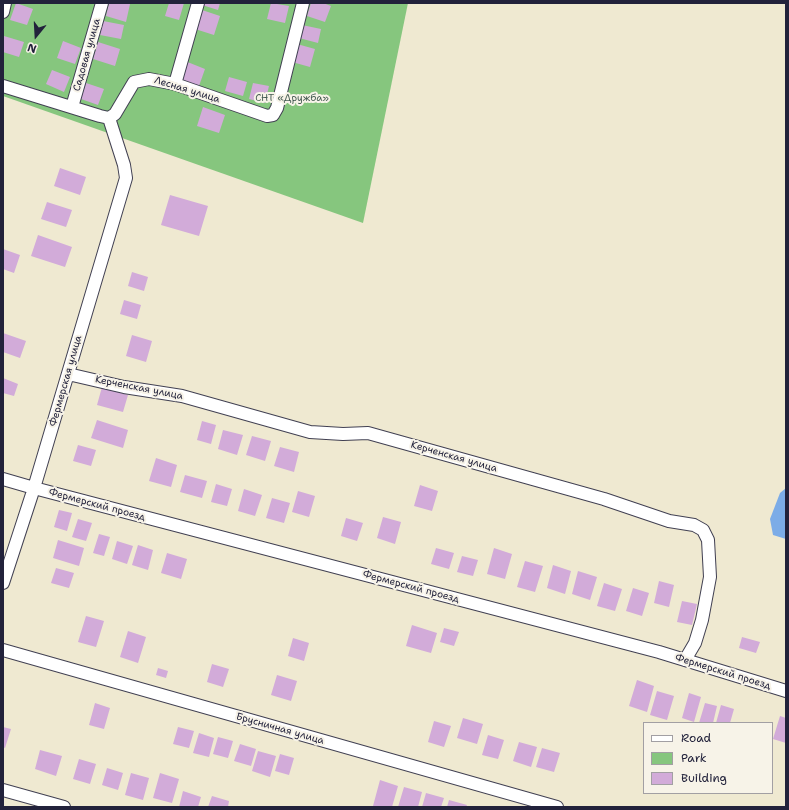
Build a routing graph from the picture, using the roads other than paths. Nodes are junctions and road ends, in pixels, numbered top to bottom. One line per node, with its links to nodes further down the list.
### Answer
1 (5, 3): 5 (street)
2 (102, 3): 8 (street, Садовая улица)
3 (198, 3): 6 (street)
4 (303, 3): 6 (street, Лесная улица)
5 (3, 12)
6 (174, 84): 9 (street, Лесная улица)
7 (3, 86): 8 (street)
8 (72, 107): 9 (street)
9 (109, 118): 10 (street, Фермерская улица)
10 (68, 374): 12 (street, Фермерская улица); 15 (street, Керченская улица)
11 (3, 479): 12 (street, Фермерский проезд)
12 (34, 488): 13 (street, Фермерская улица); 15 (street, Фермерский проезд)
13 (3, 583)
14 (3, 650): 19 (street, Брусничная улица)
15 (685, 660): 16 (street, Фермерский проезд)
16 (786, 692)
17 (3, 790): 18 (street)
18 (64, 807)
19 (556, 807)

